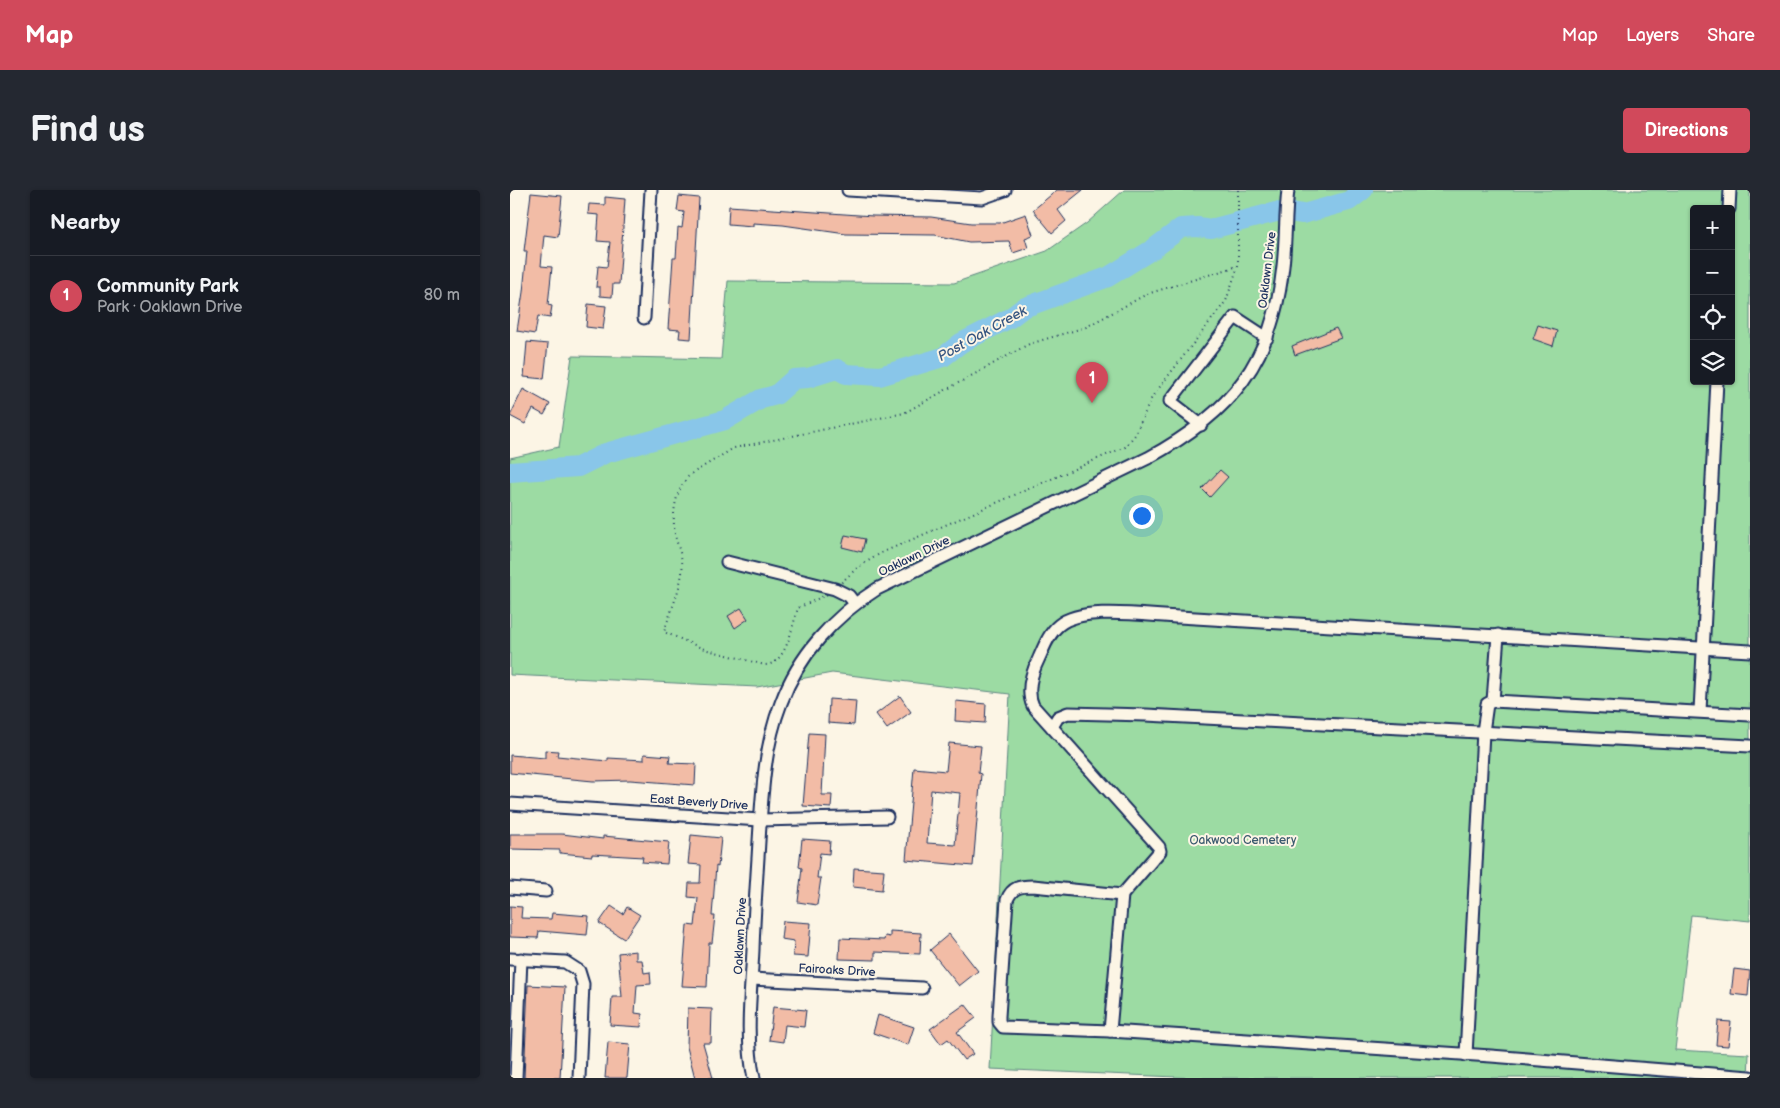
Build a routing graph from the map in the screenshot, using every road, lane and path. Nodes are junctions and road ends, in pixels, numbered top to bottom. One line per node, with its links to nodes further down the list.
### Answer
1 (651, 190): 9 (street)
2 (848, 190): 3 (street)
3 (1005, 190)
4 (1288, 190): 10 (street, Oaklawn Drive)
5 (1730, 190): 7 (street)
6 (1238, 192): 8 (path)
7 (1729, 205)
8 (1238, 266): 14 (path); 14 (path)
9 (644, 318)
10 (1267, 338): 12 (street, Oaklawn Drive); 12 (street)
11 (1718, 385): 17 (street)
12 (1201, 425): 15 (street, Oaklawn Drive)
13 (727, 562): 14 (street)
14 (835, 589): 15 (street)
15 (855, 604): 27 (street, Oaklawn Drive)
16 (1498, 635): 17 (street); 19 (street); 22 (street)
17 (1703, 648): 18 (street); 20 (street)
18 (1750, 651)
19 (1493, 701): 20 (street); 23 (street)
20 (1700, 711): 21 (street)
21 (1750, 714)
22 (1052, 726): 23 (street); 30 (street)
23 (1483, 732): 24 (street); 36 (street)
24 (1750, 746)
25 (510, 804): 27 (street, East Beverly Drive)
26 (887, 817): 27 (street, East Beverly Drive)
27 (760, 820): 32 (street, Oaklawn Drive)
28 (510, 888): 29 (street)
29 (546, 891)
30 (1122, 895): 34 (street); 34 (street)
31 (515, 959): 35 (street); 39 (street)
32 (752, 979): 33 (street, Fairoaks Drive); 40 (street, Oaklawn Drive)
33 (922, 988)
34 (1110, 1031): 36 (street)
35 (514, 1040): 37 (street)
36 (1466, 1054): 38 (street)
37 (514, 1072)
38 (1750, 1076)
39 (579, 1078)
40 (754, 1078)

